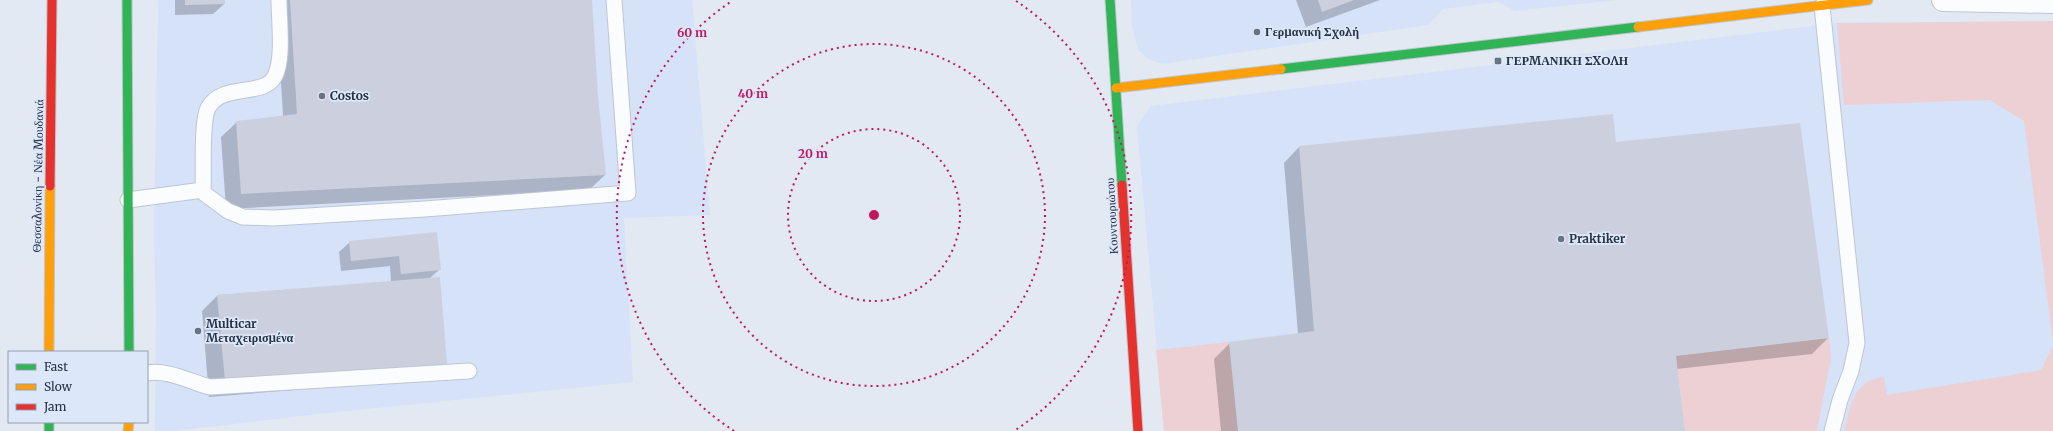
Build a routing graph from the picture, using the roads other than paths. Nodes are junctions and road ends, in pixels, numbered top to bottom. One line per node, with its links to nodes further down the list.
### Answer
1 (52, 0): 13 (main road, Θεσσαλονίκη - Νέα Μουδανιά)
2 (127, 0): 12 (main road)
3 (279, 0): 11 (lane)
4 (614, 0): 11 (lane)
5 (1110, 0): 10 (main road, Κουντουριώτου)
6 (1868, 0): 9 (main road)
7 (1943, 0): 8 (street)
8 (2053, 2)
9 (1822, 6): 10 (main road); 18 (lane)
10 (1116, 88): 17 (main road, Κουντουριώτου)
11 (203, 190): 12 (lane)
12 (128, 200): 14 (main road)
13 (49, 351)
14 (129, 351)
15 (469, 370): 16 (lane)
16 (148, 373)
17 (1138, 431)
18 (1832, 431)

